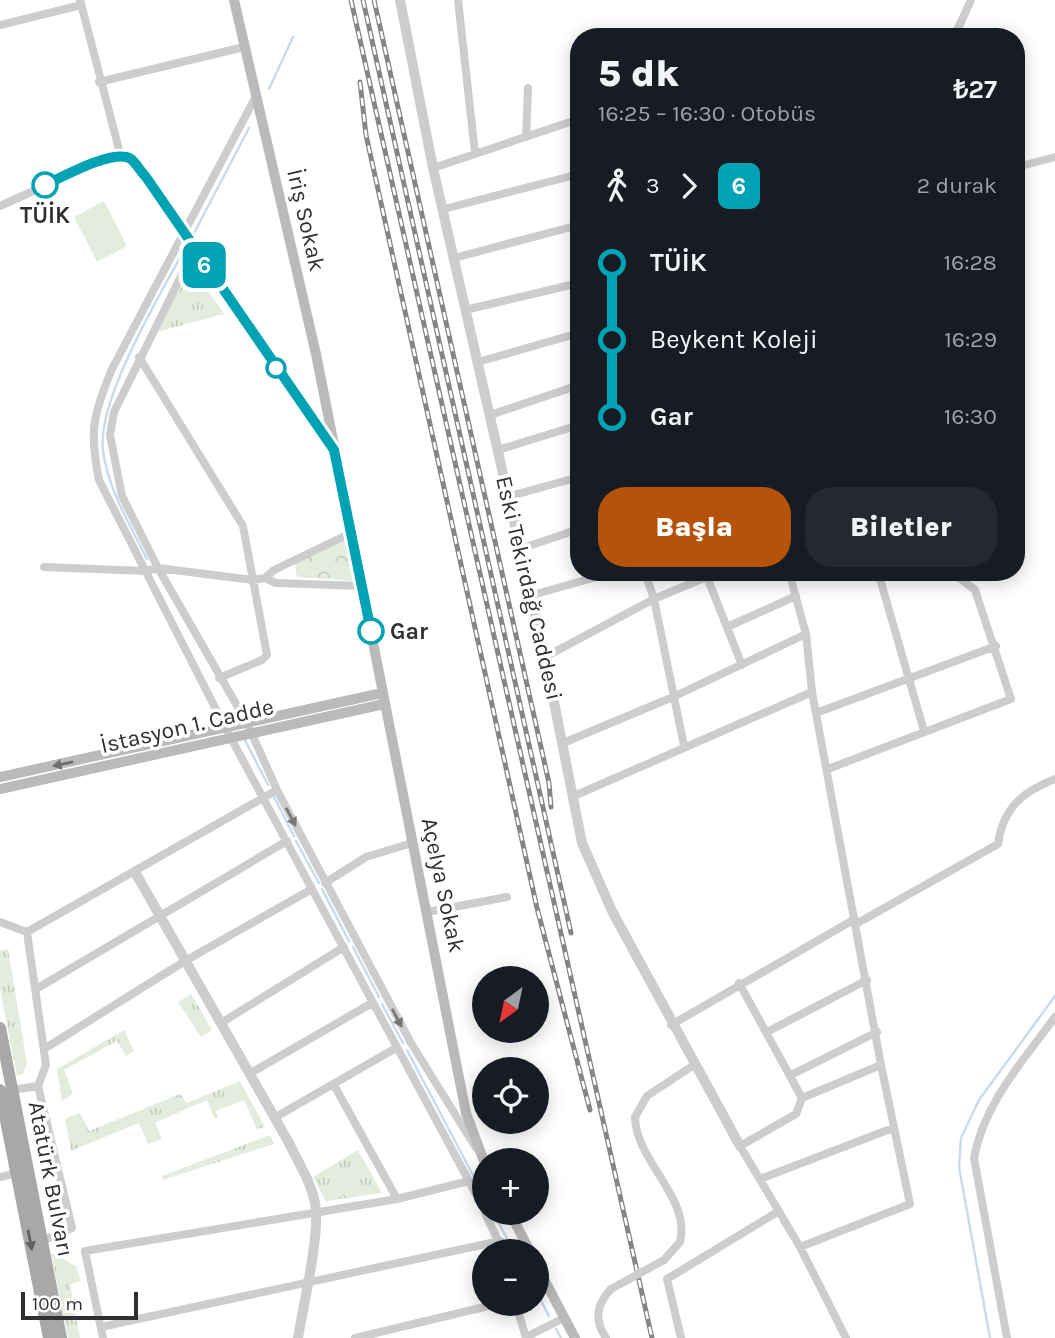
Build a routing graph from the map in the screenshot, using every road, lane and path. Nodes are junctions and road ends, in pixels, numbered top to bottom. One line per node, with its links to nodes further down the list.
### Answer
1 (234, 0): 8 (main road, İriş Sokak)
2 (400, 0): 18 (street, Eski Tekirdağ Caddesi)
3 (458, 0): 14 (street)
4 (971, 0): 7 (street)
5 (81, 3): 6 (street); 9 (street)
6 (0, 25)
7 (958, 28)
8 (244, 47): 9 (street); 11 (main road, İriş Sokak)
9 (99, 82): 15 (street)
10 (528, 88): 13 (street)
11 (255, 98): 23 (street); 36 (main road, İriş Sokak)
12 (570, 122): 13 (street)
13 (526, 137): 14 (street)
14 (475, 153): 18 (street)
15 (121, 156): 20 (street); 23 (street)
16 (1055, 157): 17 (street)
17 (1025, 165)
18 (433, 167): 21 (street, Eski Tekirdağ Caddesi)
19 (570, 176): 21 (street)
20 (0, 206)
21 (444, 209): 25 (street, Eski Tekirdağ Caddesi)
22 (570, 227): 25 (street)
23 (182, 234): 24 (street); 45 (street)
24 (194, 250): 26 (street); 27 (street)
25 (454, 258): 29 (street, Eski Tekirdağ Caddesi)
26 (184, 273): 27 (street); 31 (street)
27 (209, 273): 36 (street)
28 (570, 285): 29 (street)
29 (465, 310): 32 (street, Eski Tekirdağ Caddesi)
30 (570, 336): 32 (street)
31 (139, 357): 44 (street); 47 (street)
32 (478, 362): 34 (street, Eski Tekirdağ Caddesi)
33 (570, 388): 34 (street)
34 (490, 415): 37 (street, Eski Tekirdağ Caddesi)
35 (570, 428): 37 (street)
36 (334, 450): 41 (main road, İriş Sokak)
37 (498, 450): 39 (street, Eski Tekirdağ Caddesi)
38 (570, 479): 39 (street)
39 (508, 496): 42 (street, Eski Tekirdağ Caddesi)
40 (570, 532): 42 (street)
41 (351, 533): 46 (street); 55 (main road, İriş Sokak)
42 (520, 549): 56 (street, Eski Tekirdağ Caddesi)
43 (44, 567): 45 (street)
44 (158, 568): 45 (street); 47 (street); 64 (street)
45 (146, 571): 72 (street)
46 (265, 578): 47 (street); 55 (street)
47 (253, 580): 64 (street)
48 (582, 581): 56 (street)
49 (648, 581): 58 (street)
50 (697, 581): 58 (street)
51 (709, 581): 59 (street)
52 (792, 581): 57 (street)
53 (881, 581): 65 (street)
54 (964, 581): 61 (street)
55 (362, 586): 68 (main road, Açelya Sokak)
56 (529, 596): 62 (street, Eski Tekirdağ Caddesi)
57 (796, 596): 59 (street); 60 (street)
58 (654, 599): 62 (street); 67 (street)
59 (727, 627): 63 (street)
60 (806, 634): 63 (street); 66 (street)
61 (996, 646): 65 (street); 71 (street)
62 (545, 657): 73 (street, Eski Tekirdağ Caddesi)
63 (742, 664): 67 (street)
64 (219, 678): 70 (street)
65 (908, 679): 69 (street); 71 (street)
66 (812, 692): 69 (street); 74 (street)
67 (673, 697): 73 (street); 74 (street)
68 (383, 699): 70 (main road, İstasyon 1. Cadde); 83 (main road, Açelya Sokak)
69 (816, 713): 75 (street)
70 (249, 728): 72 (main road, İstasyon 1. Cadde); 79 (street)
71 (924, 731): 75 (street)
72 (228, 734): 76 (main road, İstasyon 1. Cadde, one-way to 76); 78 (main road, İstasyon 1. Cadde); 80 (street)
73 (563, 743): 81 (street, Eski Tekirdağ Caddesi)
74 (684, 746): 81 (street)
75 (828, 769): 90 (street)
76 (0, 777)
77 (1055, 779): 90 (street)
78 (0, 789)
79 (276, 790): 80 (street); 85 (street, one-way to 85)
80 (263, 796): 82 (street); 84 (street)
81 (574, 796): 101 (street, Eski Tekirdağ Caddesi)
82 (287, 841): 86 (street); 89 (street)
83 (412, 844): 85 (street); 88 (main road, Açelya Sokak)
84 (135, 872): 89 (street); 92 (street)
85 (325, 883): 118 (street, one-way to 118)
86 (312, 888): 93 (street); 94 (street)
87 (507, 897): 88 (street)
88 (427, 912): 119 (main road, Açelya Sokak)
89 (160, 915): 94 (street); 97 (street)
90 (855, 921): 95 (street); 96 (street)
91 (0, 922): 92 (street)
92 (27, 932): 97 (street)
93 (344, 947): 98 (street); 100 (street)
94 (185, 961): 100 (street); 106 (street)
95 (867, 980): 103 (street); 104 (street)
96 (739, 984): 101 (street); 103 (street)
97 (36, 989): 106 (street)
98 (372, 1003): 105 (street); 109 (street)
99 (1055, 1017): 147 (street)
100 (221, 1023): 109 (street)
101 (671, 1025): 107 (street, Eski Tekirdağ Caddesi)
102 (0, 1028): 113 (main road, Atatürk Bulvarı)
103 (767, 1032): 110 (street)
104 (877, 1032): 108 (street); 110 (street)
105 (396, 1048): 111 (street); 123 (street)
106 (44, 1049): 112 (street)
107 (694, 1065): 117 (street, Eski Tekirdağ Caddesi); 144 (street, bridge)
108 (881, 1065): 114 (street); 116 (street)
109 (249, 1074): 115 (street)
110 (791, 1075): 114 (street)
111 (334, 1085): 115 (street); 125 (street)
112 (38, 1086): 113 (street); 128 (street)
113 (6, 1090): 120 (main road, Atatürk Bulvarı); 128 (main road, Atatürk Bulvarı)
114 (802, 1098): 117 (street)
115 (274, 1118): 126 (street)
116 (893, 1128): 122 (street); 130 (street)
117 (740, 1146): 122 (street)
118 (476, 1148)
119 (479, 1148)
120 (16, 1173): 121 (street); 137 (main road, Atatürk Bulvarı, one-way to 137)
121 (0, 1177)
122 (760, 1179): 127 (street)
123 (469, 1181): 124 (street); 125 (street)
124 (472, 1187)
125 (397, 1199): 126 (street)
126 (315, 1211): 131 (street); 136 (street)
127 (779, 1211): 130 (street); 145 (street)
128 (42, 1241): 138 (main road, Atatürk Bulvarı)
129 (472, 1247): 131 (street)
130 (800, 1247): 146 (street)
131 (307, 1282): 136 (street); 140 (street)
132 (549, 1289): 135 (main road)
133 (472, 1310): 141 (street)
134 (520, 1316): 142 (street)
135 (564, 1318): 142 (street); 143 (main road)
136 (100, 1327): 139 (street)
137 (49, 1338)
138 (61, 1338)
139 (103, 1338)
140 (298, 1338)
141 (355, 1338)
142 (526, 1338)
143 (575, 1338)
144 (606, 1338)
145 (681, 1338)
146 (846, 1338)
147 (1007, 1338)

